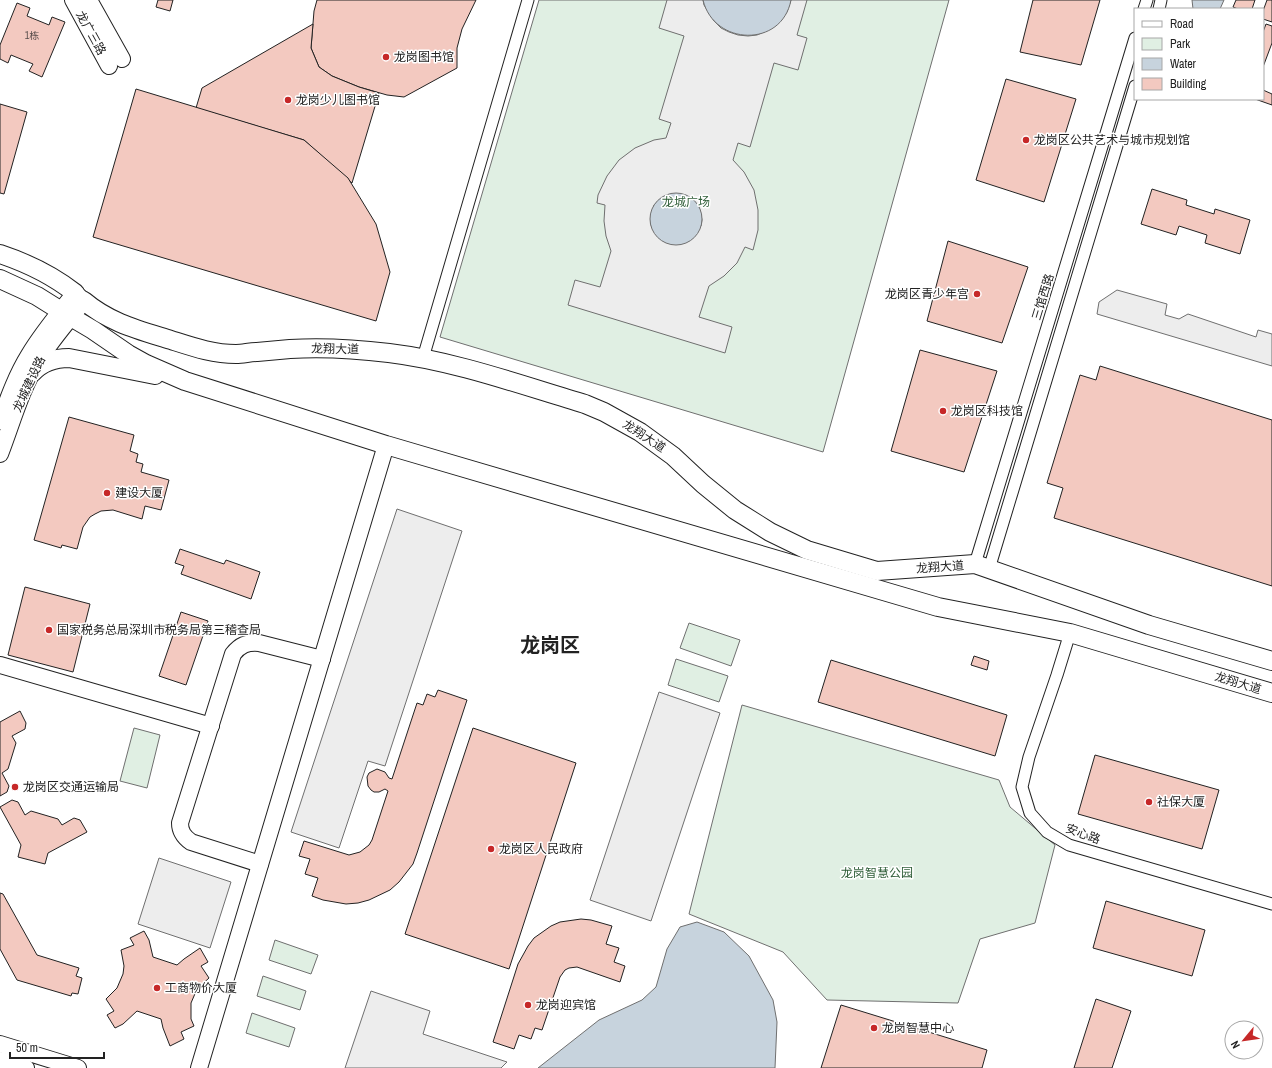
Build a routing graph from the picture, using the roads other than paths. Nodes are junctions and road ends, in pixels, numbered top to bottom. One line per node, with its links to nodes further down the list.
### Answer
1 (73, 0): 2 (street, 龙广三路)
2 (89, 0)
3 (528, 0): 10 (street)
4 (1134, 41): 16 (street, 三馆西路)
5 (1134, 89): 16 (street)
6 (0, 254): 8 (main road, 龙翔大道)
7 (0, 279): 9 (main road, 龙翔大道)
8 (80, 297): 9 (street, 龙城建设路); 10 (main road, 龙翔大道)
9 (66, 314): 11 (street, 龙城建设路); 12 (main road, 龙翔大道); 13 (street, 龙城建设路)
10 (423, 358): 16 (main road, 龙翔大道)
11 (32, 373): 12 (main road); 15 (street, 龙城建设路)
12 (185, 381): 14 (main road, 龙翔大道)
13 (0, 421)
14 (386, 445): 17 (main road, 龙翔大道); 18 (street)
15 (0, 454)
16 (982, 566): 19 (main road, 龙翔大道)
17 (1070, 633): 21 (main road, 龙翔大道); 24 (street, 安心路)
18 (322, 659): 22 (street); 23 (street)
19 (1272, 661)
20 (0, 665): 22 (street)
21 (1272, 693)
22 (211, 726): 23 (street)
23 (260, 864): 29 (street)
24 (1272, 904)
25 (0, 1044): 28 (street)
26 (0, 1060): 27 (street)
27 (26, 1068)
28 (78, 1068)
29 (199, 1068)

